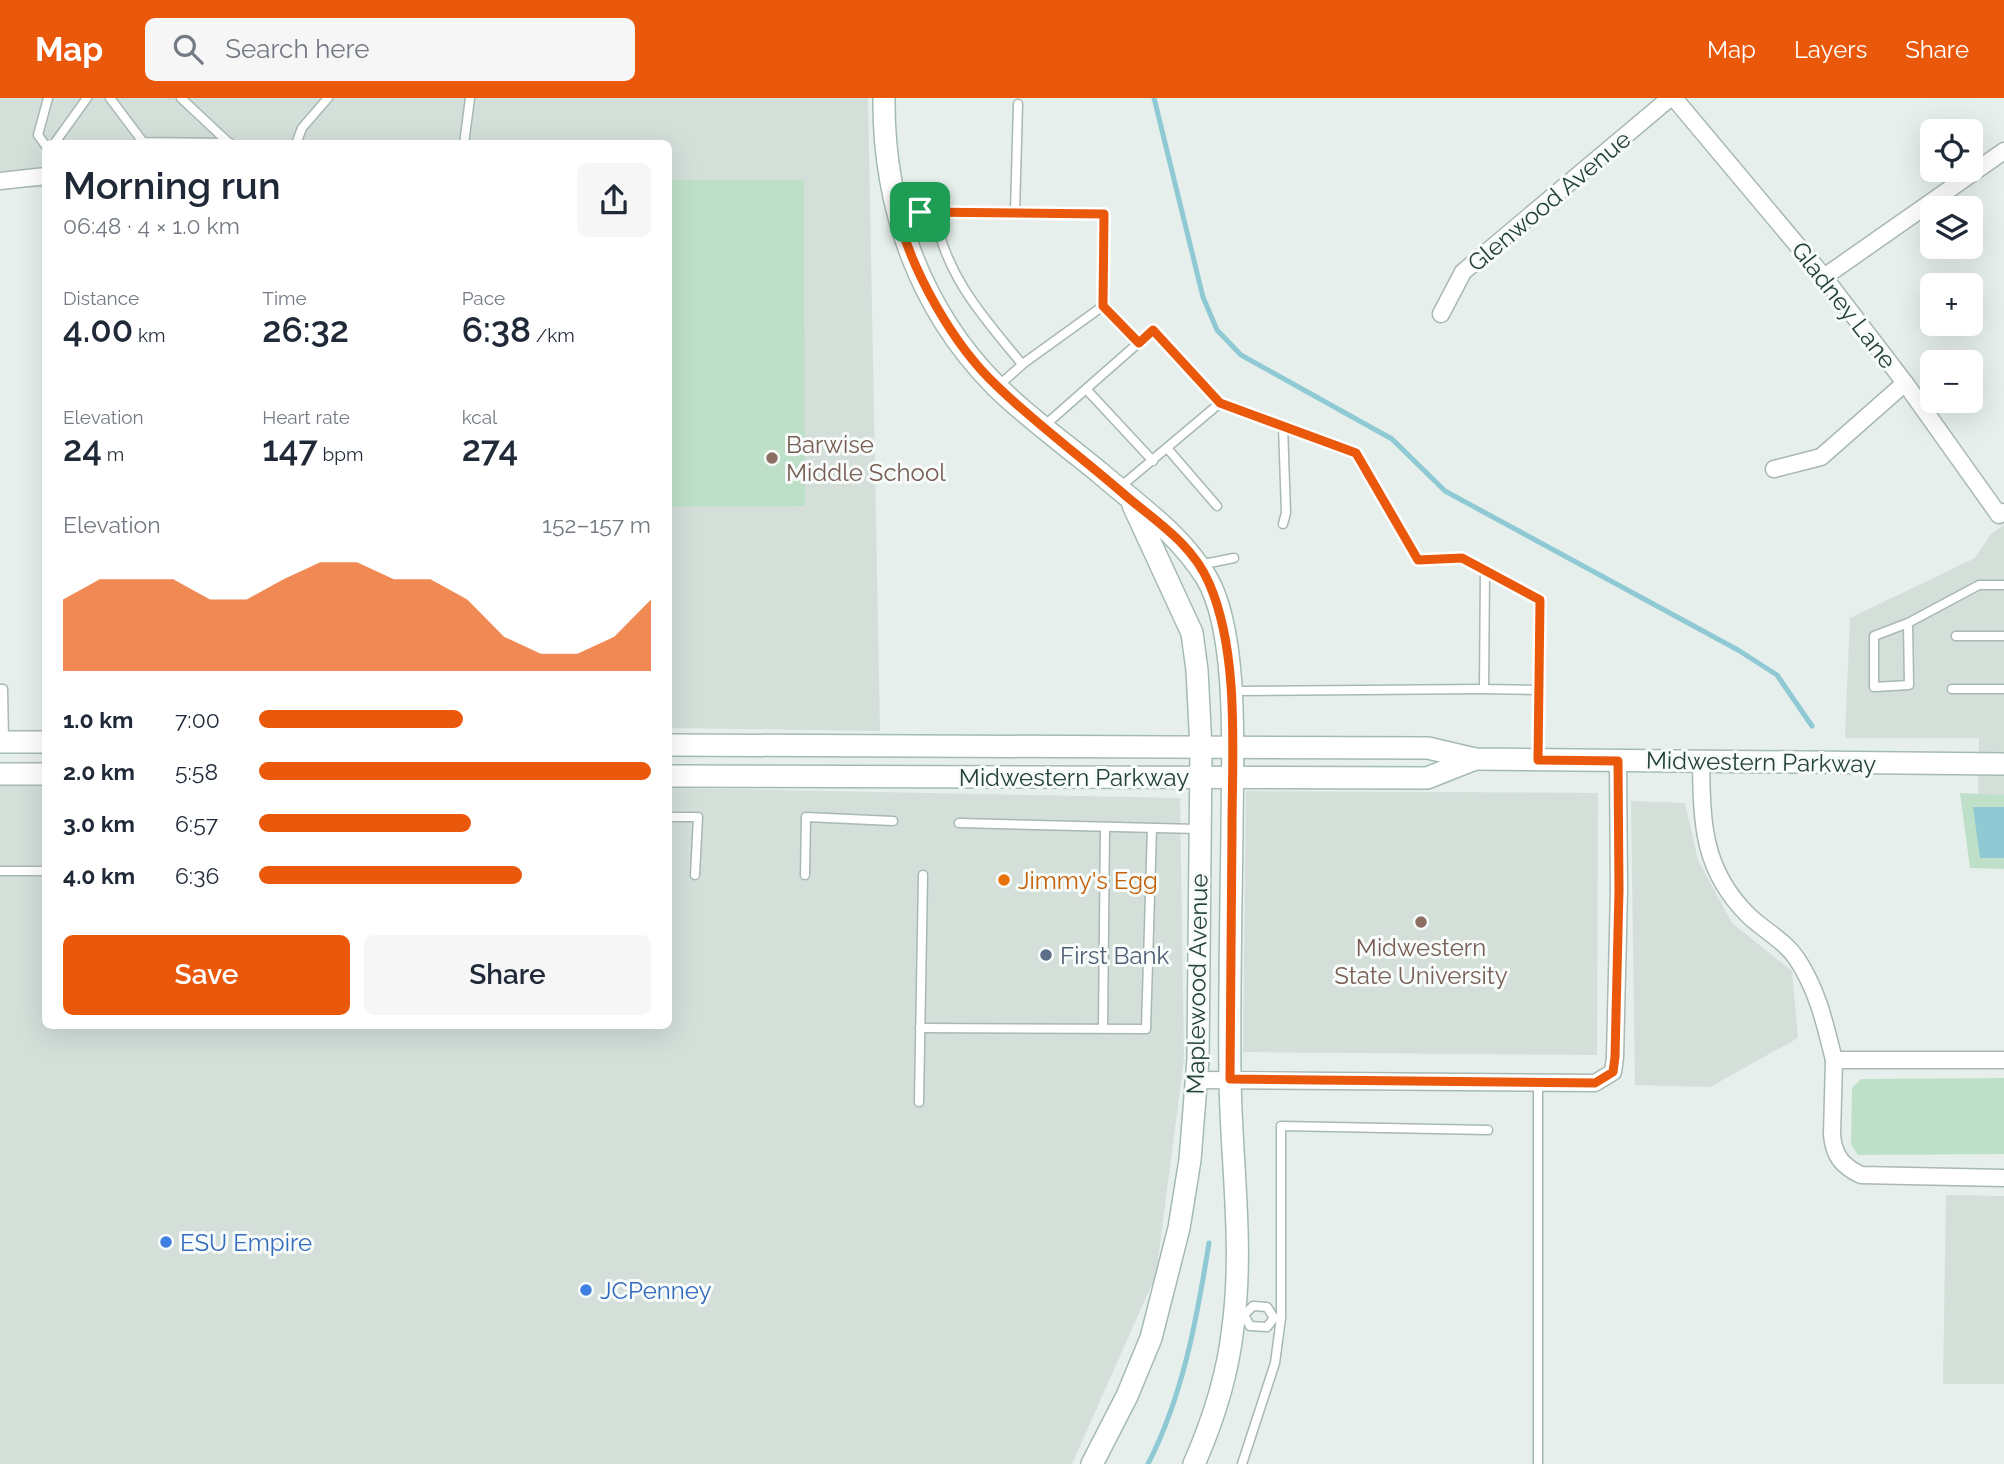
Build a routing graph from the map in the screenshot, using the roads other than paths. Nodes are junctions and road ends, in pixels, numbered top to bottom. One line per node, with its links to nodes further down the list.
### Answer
1 (48, 98): 10 (lane)
2 (87, 98): 11 (lane)
3 (110, 98): 12 (lane)
4 (181, 98): 13 (lane)
5 (328, 98): 14 (lane)
6 (470, 98): 15 (lane)
7 (884, 98): 21 (street, Maplewood Avenue)
8 (1672, 98): 22 (street, Gladney Lane); 24 (street, Glenwood Avenue)
9 (1018, 103): 20 (lane)
10 (42, 140)
11 (57, 140)
12 (142, 140)
13 (227, 140)
14 (298, 140)
15 (465, 140)
16 (2004, 151): 22 (street)
17 (42, 176): 18 (street)
18 (0, 181)
19 (934, 211): 20 (lane); 21 (lane); 26 (lane)
20 (1015, 212): 23 (lane)
21 (897, 214): 28 (street, Maplewood Avenue)
22 (1824, 277): 27 (street, Gladney Lane)
23 (1103, 306): 25 (lane); 26 (lane)
24 (1441, 314)
25 (1139, 343): 29 (lane); 30 (lane)
26 (1022, 364): 28 (lane)
27 (1905, 383): 35 (street); 38 (street, Gladney Lane)
28 (997, 387): 31 (street, Maplewood Avenue)
29 (1086, 389): 31 (lane); 34 (lane)
30 (1220, 403): 32 (lane); 33 (lane)
31 (1044, 426): 36 (street, Maplewood Avenue)
32 (1283, 426): 39 (lane); 42 (lane)
33 (1167, 448): 34 (lane); 37 (lane)
34 (1153, 461): 36 (lane)
35 (1774, 469)
36 (1124, 494): 41 (street, Maplewood Avenue); 57 (street, Maplewood Avenue)
37 (1217, 506)
38 (2004, 512)
39 (1283, 524)
40 (1234, 558): 41 (lane)
41 (1197, 565): 52 (street, Maplewood Avenue)
42 (1485, 569): 48 (lane); 51 (lane)
43 (2003, 584): 44 (lane)
44 (1908, 623): 44 (lane)
45 (1956, 636): 46 (lane)
46 (2004, 636)
47 (0, 689): 53 (lane)
48 (1484, 689): 51 (lane); 52 (lane)
49 (1952, 689): 50 (lane)
50 (2004, 689)
51 (1538, 690): 60 (lane)
52 (1229, 691): 58 (street, Maplewood Avenue)
53 (2, 742): 54 (street)
54 (42, 742)
55 (672, 746): 56 (street, Midwestern Parkway)
56 (760, 746): 57 (street, Midwestern Parkway); 67 (street)
57 (1200, 748): 58 (street, Midwestern Parkway); 68 (street, Maplewood Avenue)
58 (1232, 748): 59 (street, Midwestern Parkway); 69 (street, Maplewood Avenue)
59 (1475, 760): 60 (street, Midwestern Parkway); 69 (street, Midwestern Parkway)
60 (1538, 760): 61 (street, Midwestern Parkway)
61 (1618, 761): 62 (street, Midwestern Parkway); 87 (street)
62 (1701, 762): 63 (street, Midwestern Parkway); 83 (street)
63 (2004, 764)
64 (0, 774): 65 (street)
65 (42, 774)
66 (672, 776): 67 (street, Midwestern Parkway)
67 (761, 776): 68 (street, Midwestern Parkway)
68 (1200, 778): 69 (street, Midwestern Parkway); 75 (street, Maplewood Avenue)
69 (1232, 778): 85 (street, Maplewood Avenue)
70 (672, 817): 78 (lane)
71 (894, 821): 79 (lane)
72 (959, 823): 73 (lane)
73 (1105, 827): 74 (lane); 82 (lane)
74 (1152, 828): 75 (lane); 82 (lane)
75 (1200, 830): 86 (street, Maplewood Avenue)
76 (0, 871): 77 (lane)
77 (42, 871)
78 (695, 875)
79 (804, 875)
80 (923, 875): 81 (lane)
81 (920, 1027): 82 (lane); 88 (lane)
82 (1102, 1028)
83 (1833, 1060): 84 (street); 90 (street)
84 (2004, 1060)
85 (1230, 1079): 86 (street); 87 (street); 91 (street, Maplewood Avenue)
86 (1197, 1080): 93 (street, Maplewood Avenue)
87 (1538, 1082): 96 (lane)
88 (919, 1102)
89 (1489, 1130): 92 (lane)
90 (2004, 1178)
91 (1239, 1315): 92 (lane); 92 (lane); 94 (street, Maplewood Avenue)
92 (1277, 1318): 95 (lane)
93 (1092, 1464)
94 (1194, 1464)
95 (1241, 1464)
96 (1538, 1464)

